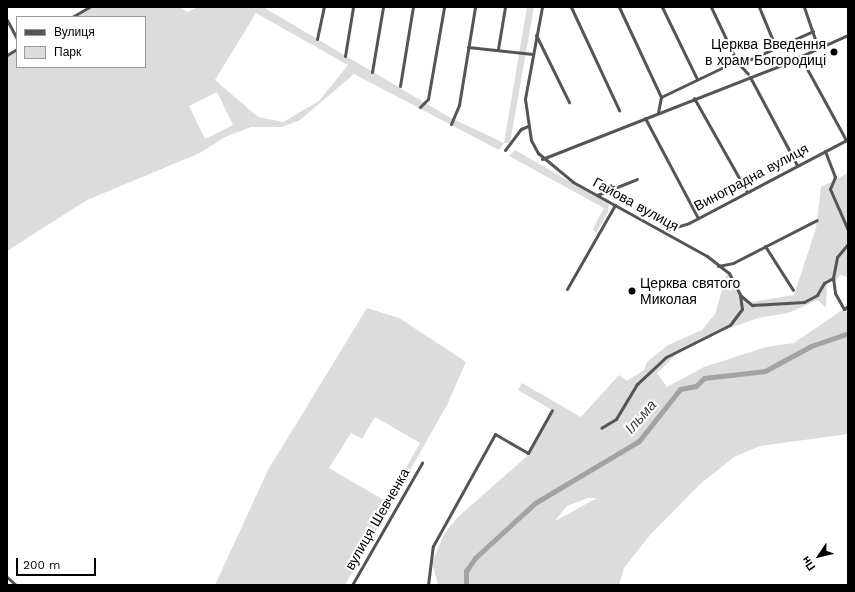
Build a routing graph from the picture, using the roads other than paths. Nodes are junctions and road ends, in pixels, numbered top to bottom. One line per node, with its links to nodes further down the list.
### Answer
1 (89, 7): 16 (street)
2 (324, 7): 22 (street)
3 (352, 7): 30 (street)
4 (383, 7): 33 (street)
5 (413, 7): 36 (street)
6 (444, 7): 40 (street)
7 (474, 7): 23 (street)
8 (505, 7): 26 (street)
9 (542, 7): 19 (street)
10 (572, 7): 41 (street)
11 (619, 7): 37 (street)
12 (662, 7): 35 (street)
13 (711, 7): 32 (street)
14 (759, 7): 24 (street)
15 (804, 7): 18 (street)
16 (74, 16)
17 (7, 20): 21 (street)
18 (813, 31): 24 (street); 25 (street)
19 (536, 35): 28 (street); 39 (street)
20 (848, 35): 25 (street)
21 (16, 37)
22 (317, 39)
23 (468, 47): 26 (street); 44 (street)
24 (776, 48): 32 (street)
25 (818, 48): 31 (street)
26 (498, 49): 28 (street)
27 (16, 50): 29 (street)
28 (533, 54): 45 (street)
29 (7, 55)
30 (345, 56)
31 (800, 56): 34 (street); 46 (street)
32 (740, 64): 34 (street); 35 (street)
33 (372, 72)
34 (749, 75): 38 (street); 50 (street)
35 (697, 78): 37 (street)
36 (400, 86)
37 (661, 97): 42 (street)
38 (694, 98): 42 (street); 52 (street)
39 (569, 102)
40 (420, 107)
41 (619, 110)
42 (658, 113): 43 (street)
43 (645, 118): 49 (street); 55 (street)
44 (451, 124)
45 (528, 126): 47 (street); 49 (street)
46 (847, 139): 48 (street, Виноградна вулиця)
47 (505, 150)
48 (825, 151): 50 (street, Виноградна вулиця); 57 (street)
49 (542, 159): 53 (street, Гайова вулиця)
50 (797, 165): 52 (street, Виноградна вулиця)
51 (637, 179): 53 (street)
52 (746, 192): 55 (street, Виноградна вулиця)
53 (597, 195): 54 (street, Гайова вулиця)
54 (616, 205): 58 (street, Гайова вулиця); 63 (street)
55 (698, 218): 58 (street, Виноградна вулиця)
56 (817, 220): 60 (street)
57 (848, 230)
58 (663, 231): 61 (street, Гайова вулиця)
59 (848, 244): 62 (street)
60 (765, 246): 61 (street); 64 (street)
61 (718, 266): 65 (street, Гайова вулиця)
62 (832, 278): 65 (street); 66 (street)
63 (567, 289)
64 (793, 290)
65 (740, 295): 68 (street)
66 (848, 306)
67 (552, 410): 73 (street)
68 (601, 428)
69 (422, 463): 72 (street, вулиця Шевченка)
70 (7, 577): 71 (street)
71 (16, 585)
72 (352, 585)
73 (428, 585)

